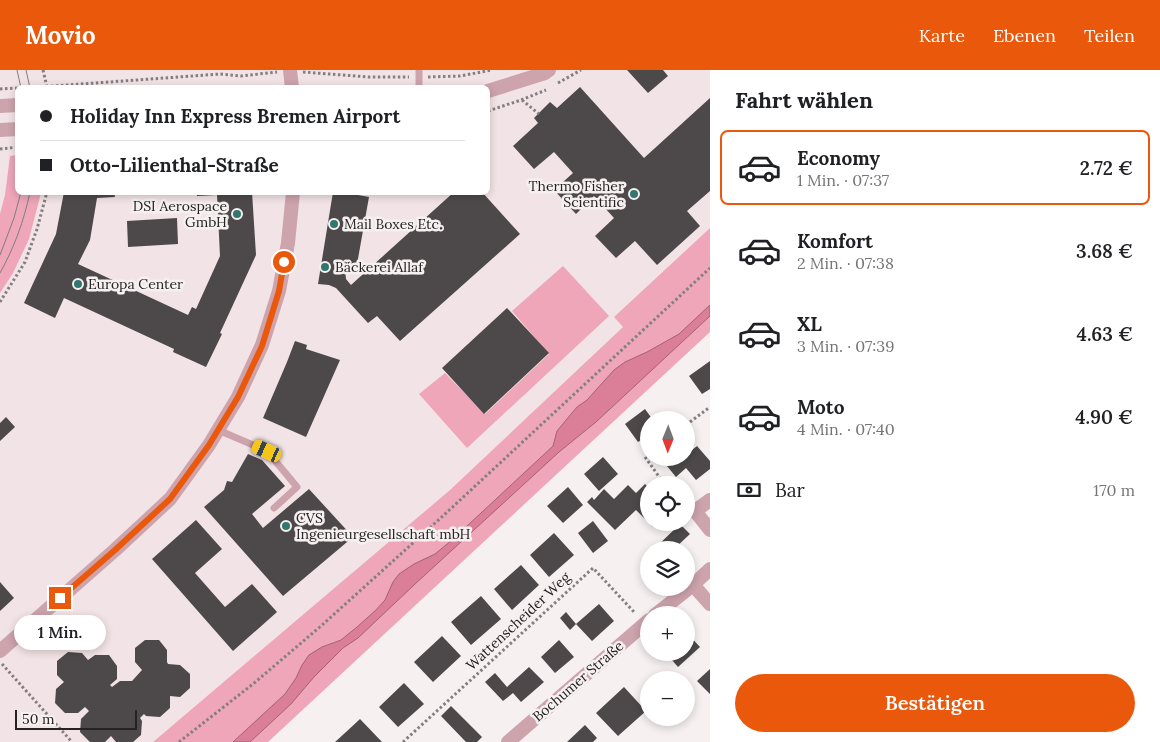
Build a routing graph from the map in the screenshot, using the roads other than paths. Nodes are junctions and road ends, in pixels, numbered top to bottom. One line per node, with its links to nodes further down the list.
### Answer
1 (549, 70): 4 (street)
2 (290, 71): 3 (street)
3 (292, 85)
4 (490, 90)
5 (15, 105): 6 (street)
6 (0, 106)
7 (15, 129): 8 (street)
8 (0, 130)
9 (293, 195): 10 (street)
10 (218, 430): 12 (lane); 21 (street)
11 (710, 500): 13 (street)
12 (274, 508)
13 (710, 530)
14 (710, 569): 15 (street, Bochumer Straße)
15 (695, 583)
16 (695, 587): 18 (street)
17 (679, 596): 19 (street, Bochumer Straße)
18 (710, 604)
19 (666, 606)
20 (640, 627): 22 (street, Bochumer Straße)
21 (0, 651)
22 (508, 742)

